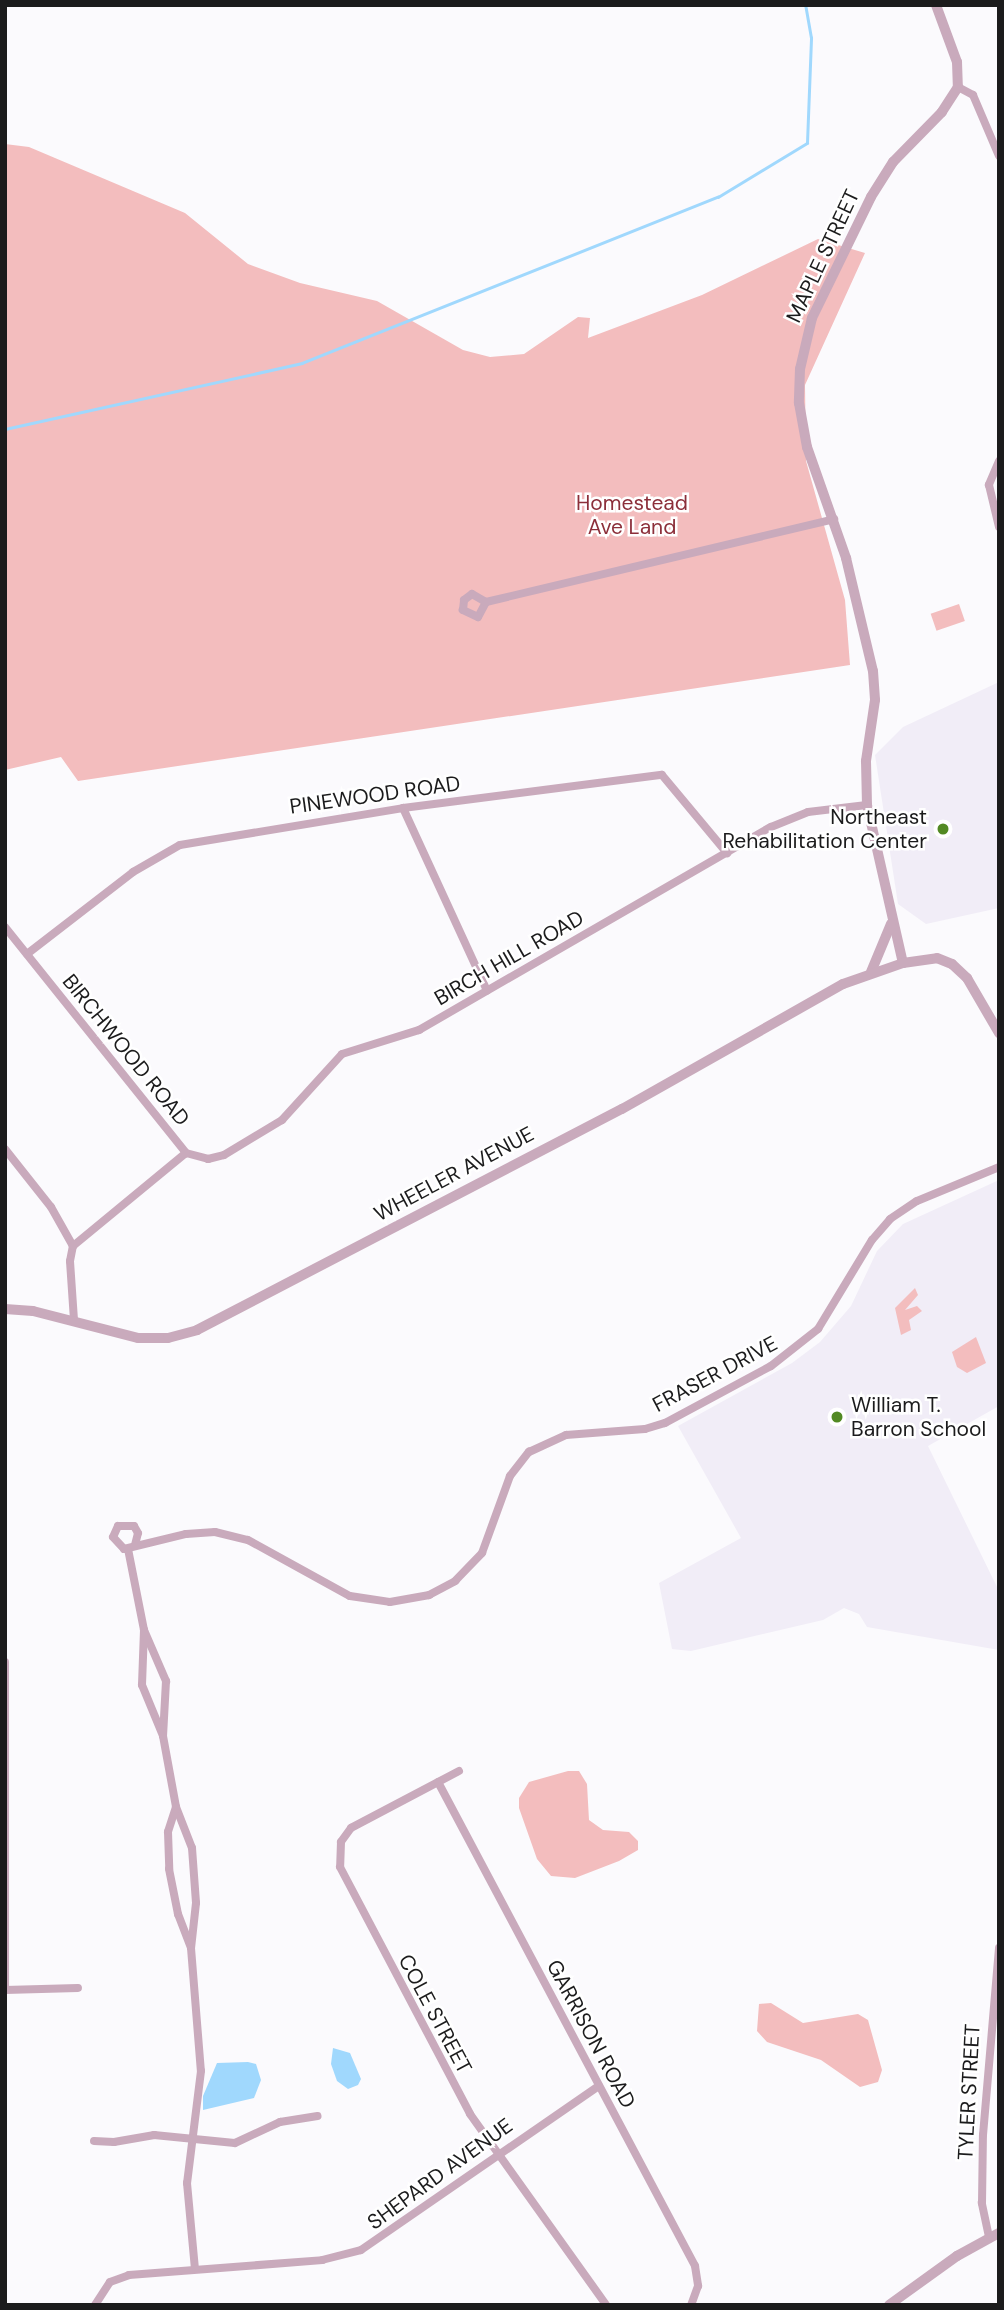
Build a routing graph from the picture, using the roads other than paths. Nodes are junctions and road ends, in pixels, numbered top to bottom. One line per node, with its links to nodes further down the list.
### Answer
1 (939, 6): 2 (street)
2 (958, 87): 3 (street); 5 (street, MAPLE STREET)
3 (999, 156)
4 (999, 461): 6 (street)
5 (834, 519): 7 (street); 8 (street, MAPLE STREET)
6 (999, 527)
7 (486, 603)
8 (867, 805): 10 (street, BIRCH HILL ROAD); 11 (street, MAPLE STREET)
9 (403, 808): 10 (street, PINEWOOD ROAD); 13 (street, PINEWOOD ROAD); 16 (street)
10 (727, 853): 16 (street, BIRCH HILL ROAD)
11 (891, 918): 14 (street, MAPLE STREET); 15 (street)
12 (5, 927): 13 (street, BIRCHWOOD ROAD)
13 (27, 954): 19 (street, BIRCHWOOD ROAD)
14 (904, 963): 15 (street, WHEELER AVENUE); 17 (street, WHEELER AVENUE)
15 (871, 972): 23 (street, WHEELER AVENUE)
16 (487, 991): 19 (street, BIRCH HILL ROAD)
17 (999, 1033)
18 (5, 1149): 21 (street)
19 (186, 1153): 21 (street, BIRCHWOOD ROAD)
20 (999, 1167): 24 (street, FRASER DRIVE)
21 (74, 1245): 23 (street)
22 (5, 1309): 23 (street, WHEELER AVENUE)
23 (74, 1320)
24 (144, 1630): 27 (street); 27 (street)
25 (5, 1661): 26 (street)
26 (6, 1734): 34 (street)
27 (163, 1736): 30 (street)
28 (459, 1771): 29 (street, COLE STREET)
29 (438, 1782): 35 (street, GARRISON ROAD); 39 (street, COLE STREET)
30 (176, 1807): 31 (street); 31 (street)
31 (191, 1948): 37 (street)
32 (999, 1948): 40 (street, TYLER STREET)
33 (78, 1988): 34 (street)
34 (5, 1990)
35 (599, 2086): 39 (street, SHEPARD AVENUE); 44 (street, GARRISON ROAD)
36 (318, 2116): 37 (street)
37 (192, 2140): 38 (street); 41 (street)
38 (94, 2141)
39 (495, 2153): 41 (street, SHEPARD AVENUE); 43 (street, COLE STREET)
40 (994, 2235): 45 (street)
41 (195, 2269): 42 (street, SHEPARD AVENUE)
42 (95, 2305)
43 (606, 2305)
44 (691, 2305)
45 (889, 2305)

